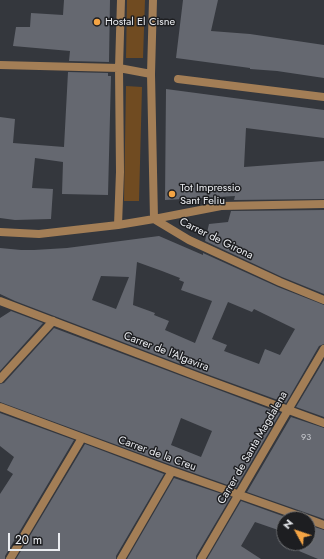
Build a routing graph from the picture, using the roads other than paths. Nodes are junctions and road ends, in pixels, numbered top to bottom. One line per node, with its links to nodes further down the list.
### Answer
1 (121, 0): 4 (street)
2 (153, 0): 5 (street)
3 (0, 65): 4 (street)
4 (119, 68): 5 (street); 10 (street)
5 (151, 74): 9 (street)
6 (178, 79): 7 (street)
7 (324, 97)
8 (324, 204): 9 (street)
9 (154, 219): 10 (street); 12 (street, Carrer de Girona)
10 (118, 225): 11 (street)
11 (0, 232)
12 (324, 300)
13 (0, 301): 14 (street, Carrer de l'Algavira)
14 (53, 321): 16 (street); 18 (street, Carrer de l'Algavira)
15 (324, 349): 18 (street, Carrer de Santa Magdalena)
16 (0, 380)
17 (0, 408): 20 (street, Carrer de la Creu)
18 (288, 410): 19 (street, Carrer de l'Algavira); 22 (street, Carrer de Santa Magdalena)
19 (324, 423)
20 (82, 438): 21 (street, Carrer de la Creu); 24 (street)
21 (172, 471): 22 (street, Carrer de la Creu); 25 (street)
22 (239, 495): 23 (street, Carrer de la Creu); 26 (street, Carrer de Santa Magdalena)
23 (285, 511)
24 (10, 559)
25 (121, 559)
26 (201, 559)

